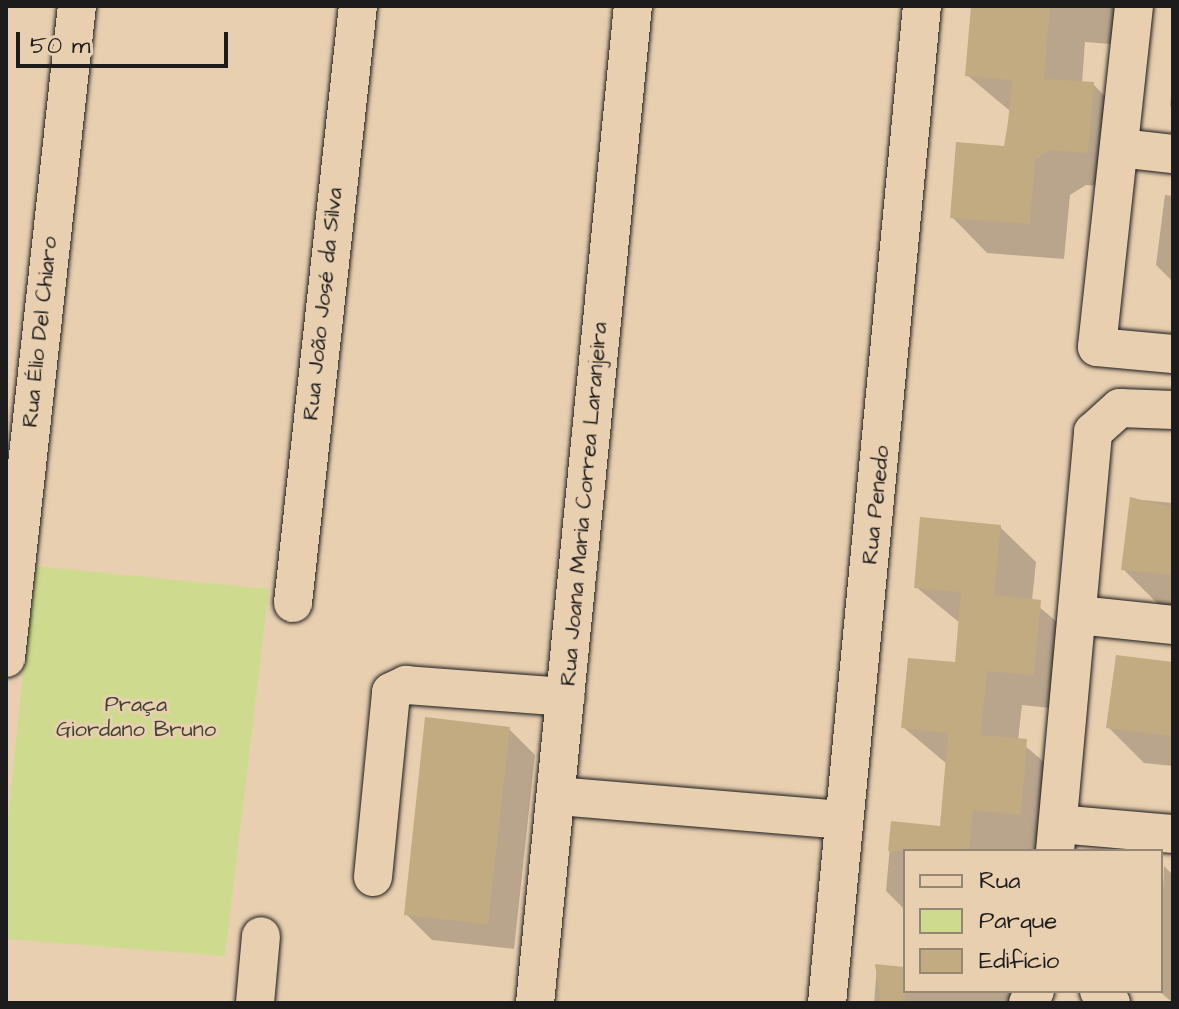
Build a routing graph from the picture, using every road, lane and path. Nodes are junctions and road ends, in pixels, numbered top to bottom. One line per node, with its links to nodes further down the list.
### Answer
1 (77, 6): 9 (street, Rua Élio Del Chiaro)
2 (358, 6): 11 (street, Rua João José da Silva)
3 (633, 6): 15 (street, Rua Joana Maria Correa Laranjeira)
4 (922, 6): 17 (street, Rua Penedo)
5 (1134, 6): 6 (street)
6 (1120, 148): 7 (street); 8 (street)
7 (1173, 154)
8 (1173, 354)
9 (19, 397): 14 (street, Rua Élio Del Chiaro)
10 (1173, 410): 12 (street)
11 (293, 603)
12 (1078, 615): 13 (street); 19 (street)
13 (1173, 625)
14 (6, 658)
15 (566, 697): 16 (street, Rua Joana Maria Correa Laranjeira); 20 (street)
16 (557, 796): 17 (street); 23 (street, Rua Joana Maria Correa Laranjeira)
17 (843, 820): 24 (street, Rua Penedo)
18 (1173, 834): 19 (street)
19 (1056, 837)
20 (373, 877)
21 (261, 936): 22 (street)
22 (255, 1003)
23 (535, 1003)
24 (827, 1003)

